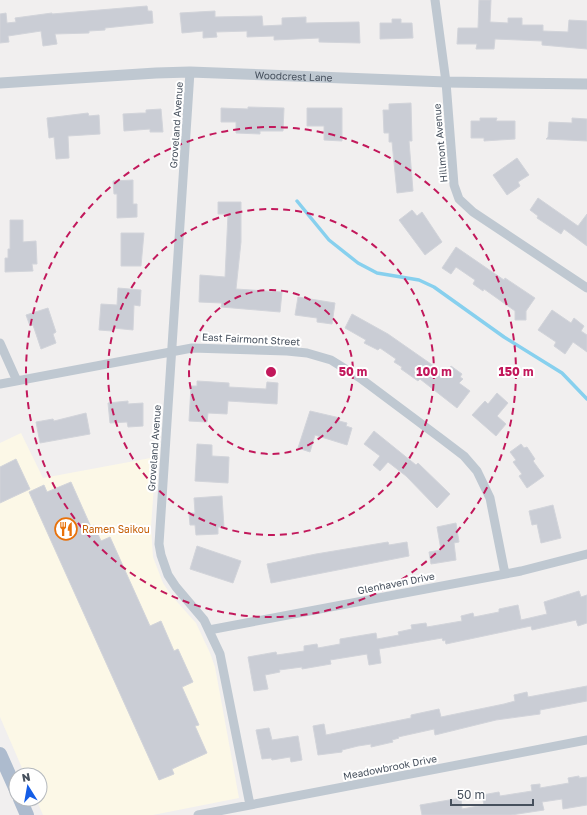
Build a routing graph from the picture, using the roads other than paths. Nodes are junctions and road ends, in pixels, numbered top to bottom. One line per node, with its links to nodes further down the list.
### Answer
1 (435, 0): 3 (street, Hillmont Avenue)
2 (190, 72): 3 (street, Woodcrest Lane); 4 (street, Woodcrest Lane); 8 (street, Groveland Avenue)
3 (446, 82): 5 (street, Woodcrest Lane); 6 (street, Hillmont Avenue)
4 (0, 83)
5 (587, 84)
6 (587, 288)
7 (0, 343): 9 (street)
8 (171, 351): 9 (street, East Fairmont Street); 12 (street, East Fairmont Street); 13 (street, Groveland Avenue)
9 (17, 381): 10 (street, East Fairmont Street)
10 (0, 384)
11 (587, 554): 12 (street, Glenhaven Drive)
12 (505, 574): 13 (street, Glenhaven Drive)
13 (209, 630): 17 (street, Groveland Avenue)
14 (587, 740): 17 (street, Meadowbrook Drive)
15 (0, 754): 16 (main road)
16 (8, 772)
17 (250, 805): 18 (street, Meadowbrook Drive)
18 (198, 815)

